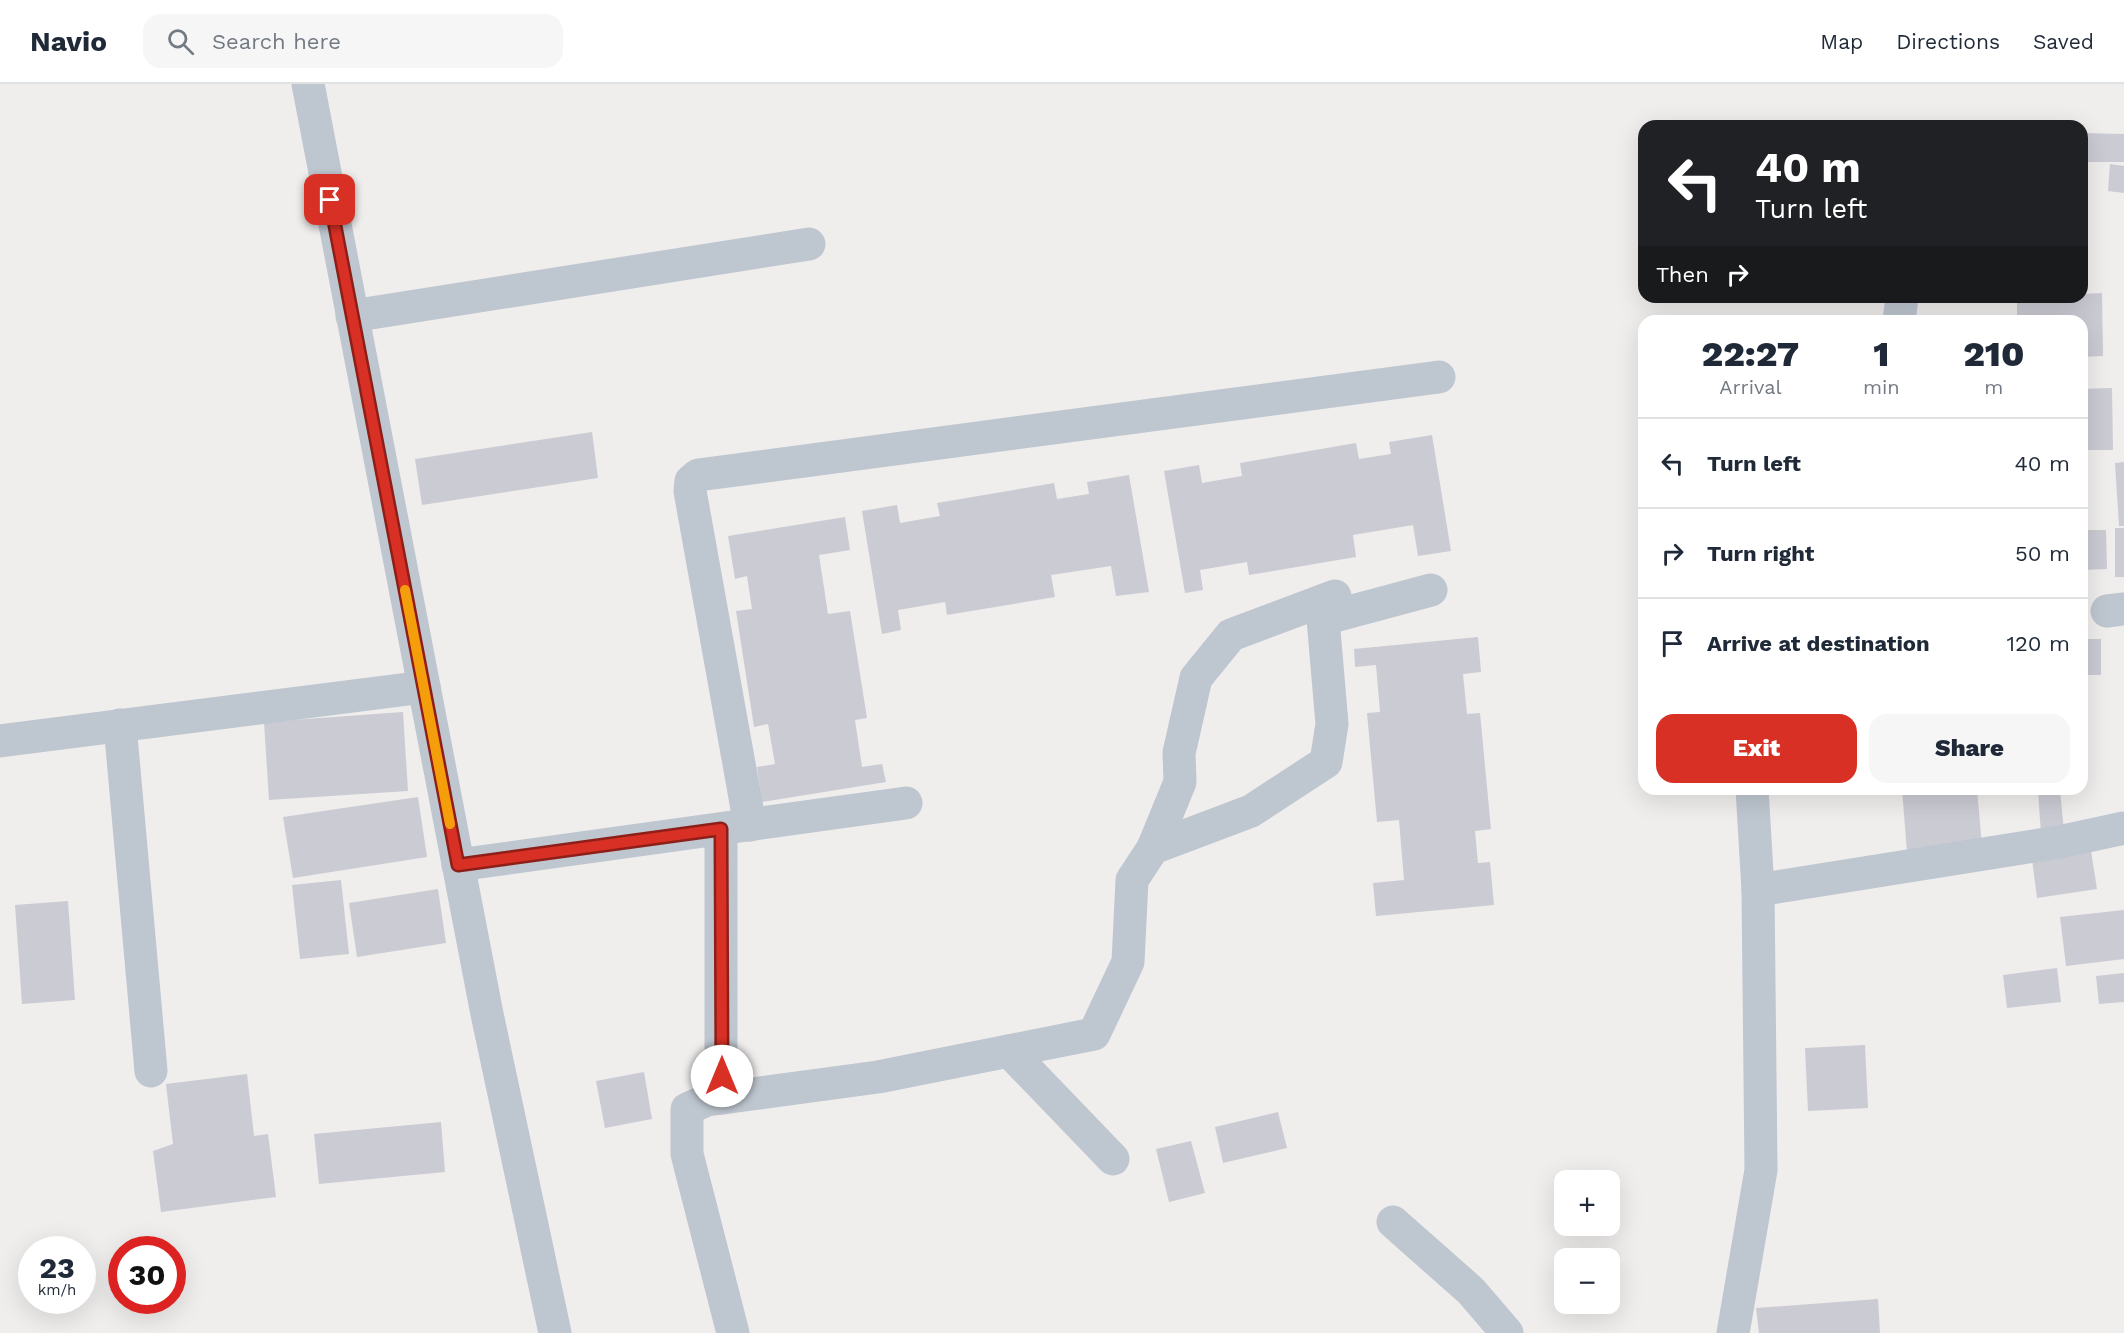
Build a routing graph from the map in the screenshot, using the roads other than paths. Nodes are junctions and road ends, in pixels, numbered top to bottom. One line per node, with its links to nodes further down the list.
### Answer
1 (308, 84): 3 (street)
2 (809, 244): 3 (street)
3 (352, 316): 7 (street)
4 (1439, 377): 12 (street)
5 (1431, 590): 6 (street)
6 (1323, 620): 14 (street); 14 (street)
7 (424, 687): 8 (street); 15 (street)
8 (120, 725): 9 (street); 18 (street)
9 (0, 741)
10 (1752, 795): 16 (street)
11 (906, 803): 12 (street)
12 (736, 827): 15 (street); 19 (street)
13 (2124, 828): 16 (street)
14 (1153, 848): 17 (street)
15 (458, 865): 22 (street)
16 (1758, 890): 25 (street)
17 (1009, 1051): 19 (street); 20 (street)
18 (151, 1071)
19 (722, 1098): 23 (street)
20 (1113, 1159)
21 (1393, 1222): 24 (street)
22 (555, 1333)
23 (733, 1333)
24 (1507, 1333)
25 (1733, 1333)

